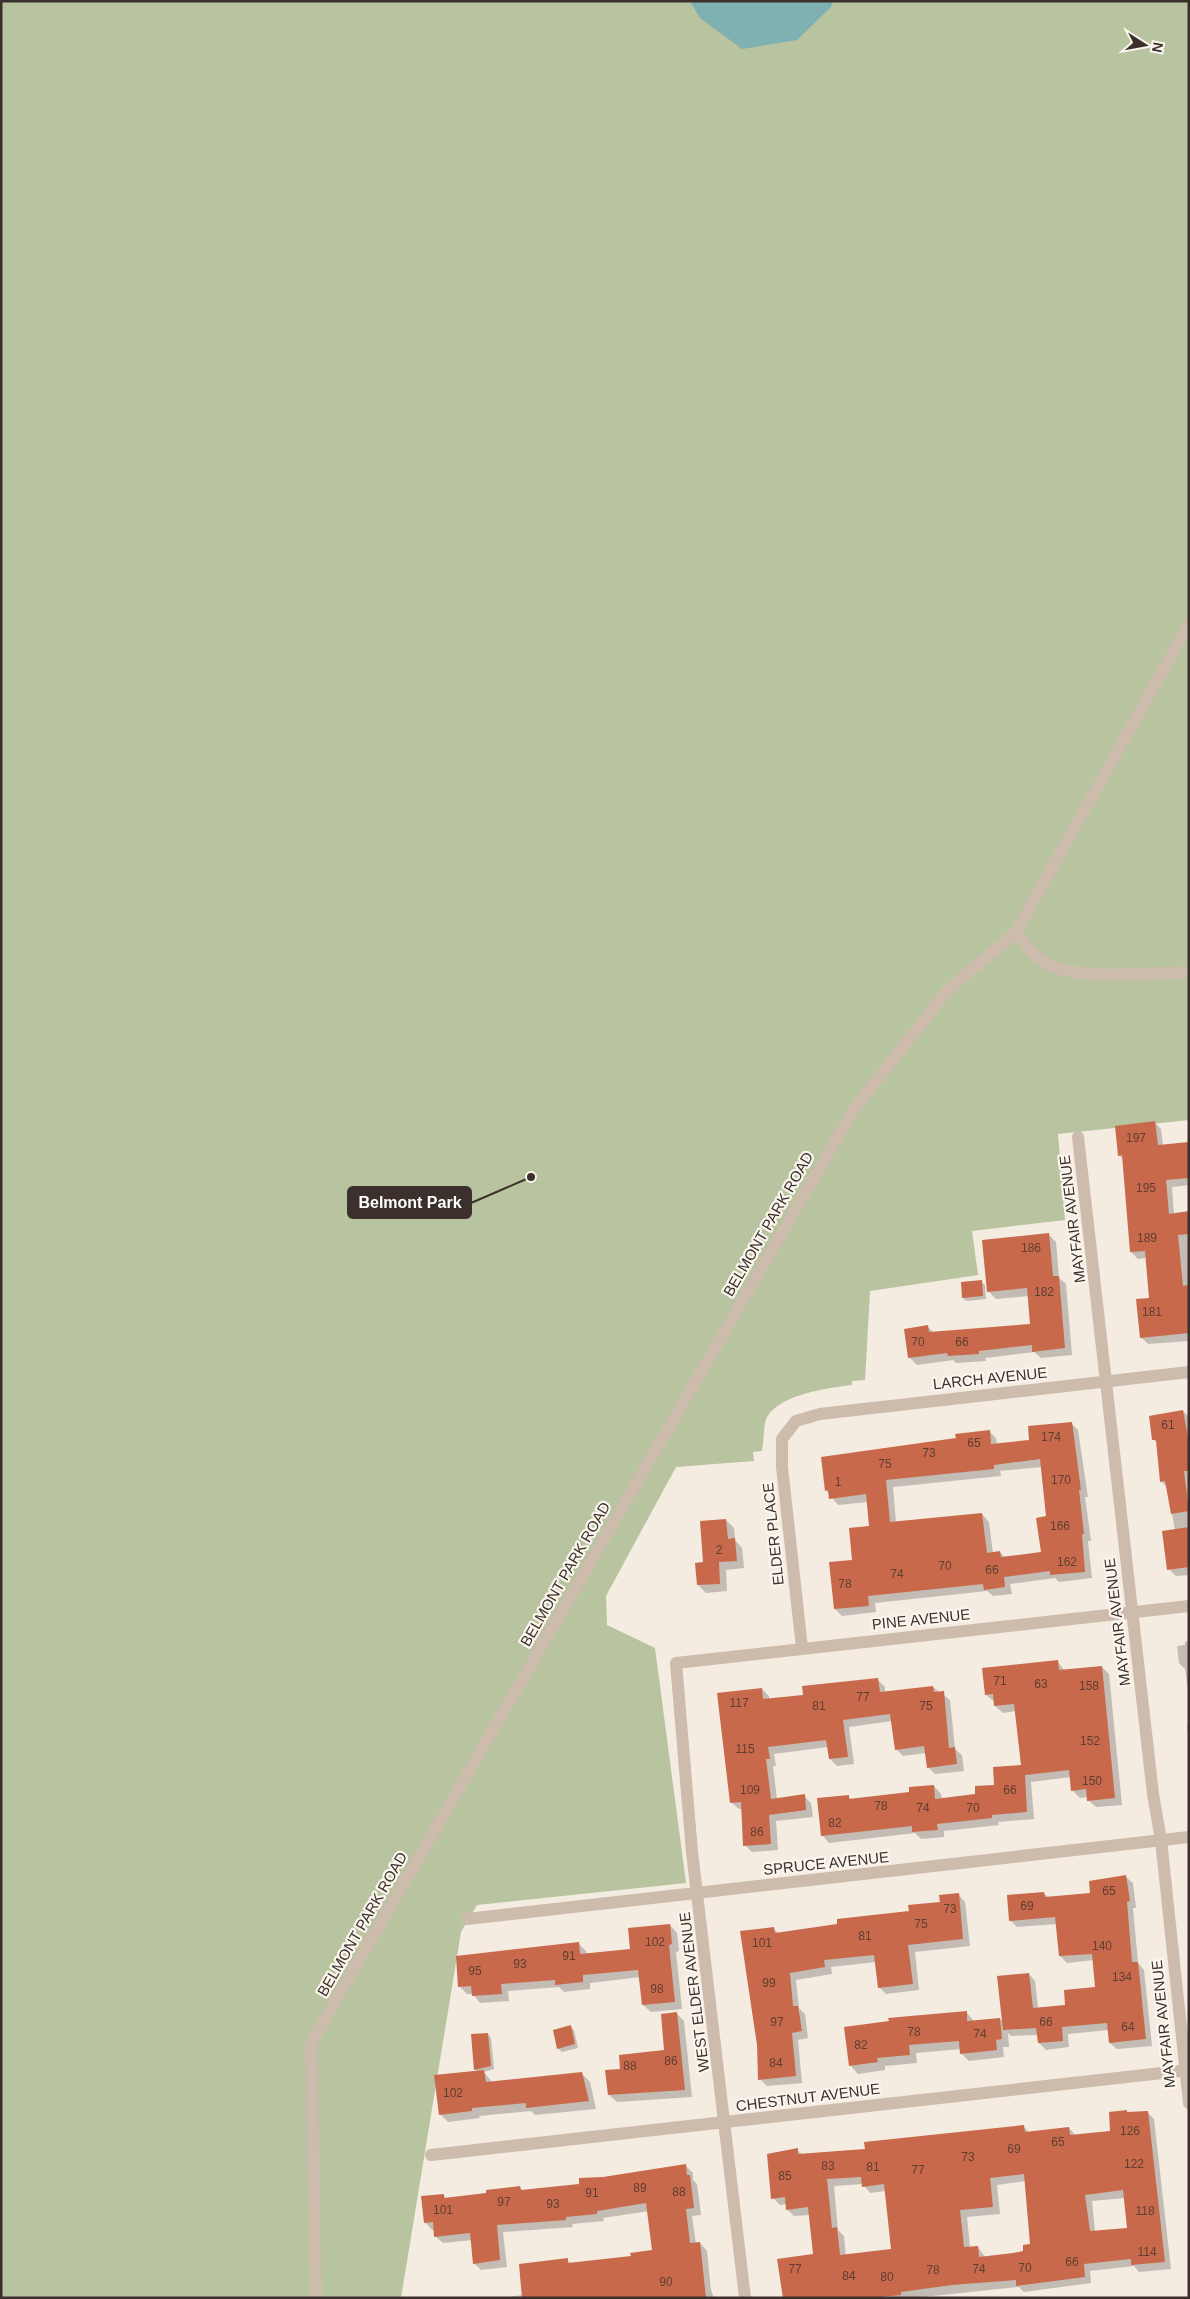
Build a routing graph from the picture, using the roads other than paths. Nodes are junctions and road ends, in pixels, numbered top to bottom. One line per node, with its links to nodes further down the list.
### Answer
1 (1189, 624): 2 (street)
2 (1016, 932): 3 (street); 20 (street, BELMONT PARK ROAD)
3 (1189, 972)
4 (1078, 1137): 6 (street, MAYFAIR AVENUE)
5 (1189, 1372): 6 (street, LARCH AVENUE)
6 (1106, 1381): 7 (street, LARCH AVENUE); 9 (street, MAYFAIR AVENUE)
7 (796, 1421): 10 (street, ELDER PLACE)
8 (1189, 1606): 9 (street, PINE AVENUE)
9 (1133, 1613): 10 (street, PINE AVENUE); 13 (street, MAYFAIR AVENUE)
10 (802, 1648): 11 (street, PINE AVENUE)
11 (678, 1683): 14 (street, WEST ELDER AVENUE)
12 (1189, 1837): 13 (street, SPRUCE AVENUE)
13 (1161, 1840): 14 (street, SPRUCE AVENUE); 16 (street, MAYFAIR AVENUE)
14 (699, 1893): 15 (street, SPRUCE AVENUE); 18 (street, WEST ELDER AVENUE)
15 (466, 1918)
16 (1187, 2070): 17 (street, MAYFAIR AVENUE); 18 (street, CHESTNUT AVENUE)
17 (1189, 2103)
18 (726, 2123): 19 (street, CHESTNUT AVENUE); 21 (street, WEST ELDER AVENUE)
19 (431, 2155)
20 (316, 2298)
21 (745, 2298)

